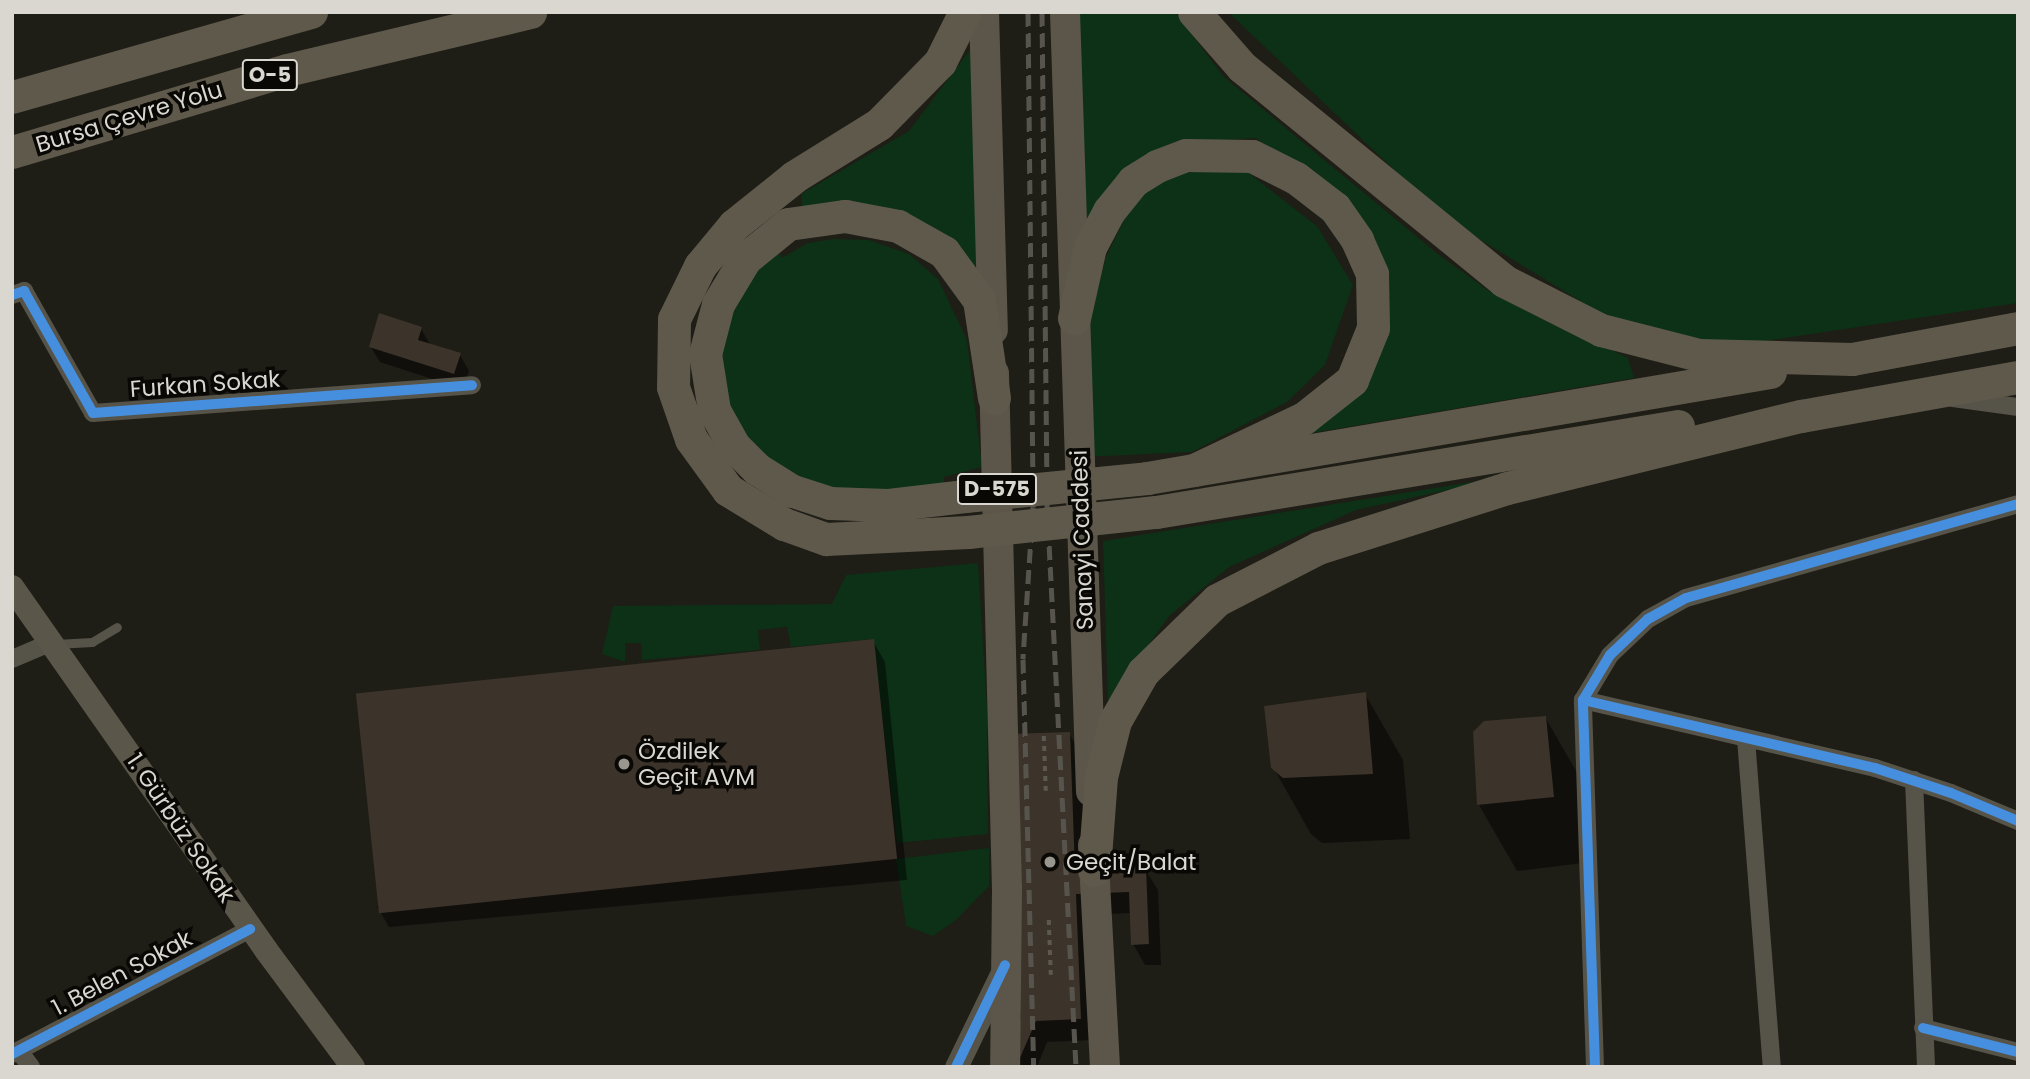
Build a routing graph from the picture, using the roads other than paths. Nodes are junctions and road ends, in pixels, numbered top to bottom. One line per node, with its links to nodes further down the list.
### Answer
1 (310, 12): 7 (highway, O-5)
2 (530, 12): 8 (highway, Bursa Çevre Yolu / O-5)
3 (965, 12): 15 (highway, bridge)
4 (984, 12): 16 (highway, D-575)
5 (1065, 12): 10 (highway, Sanayi Caddesi)
6 (1194, 12): 12 (highway)
7 (12, 97)
8 (12, 152)
9 (12, 295): 14 (street, Furkan Sokak)
10 (1074, 318): 18 (highway); 28 (highway, Sanayi Caddesi)
11 (2018, 328): 12 (highway)
12 (1852, 359): 18 (highway)
13 (2018, 377): 15 (highway)
14 (472, 385)
15 (1916, 396): 17 (street); 28 (highway)
16 (995, 398): 18 (highway, bridge); 30 (highway, D-575)
17 (2018, 407)
18 (1194, 470)
19 (2018, 504): 24 (street)
20 (12, 587): 22 (main road, 1. Gürbüz Sokak)
21 (117, 628): 22 (lane)
22 (48, 645): 23 (street); 29 (main road, 1. Gürbüz Sokak)
23 (12, 659)
24 (1583, 700): 25 (street); 39 (street)
25 (1746, 738): 26 (street); 40 (street)
26 (1914, 780): 27 (street); 31 (street)
27 (2018, 821)
28 (1094, 870): 38 (highway, Sanayi Caddesi)
29 (250, 929): 32 (street, 1. Belen Sokak); 35 (main road, 1. Gürbüz Sokak)
30 (1005, 965): 36 (street); 37 (highway, D-575)
31 (1923, 1028): 33 (street); 41 (street)
32 (16, 1052): 34 (street)
33 (2018, 1052)
34 (31, 1067)
35 (353, 1067)
36 (956, 1067)
37 (1005, 1067)
38 (1105, 1067)
39 (1595, 1067)
40 (1772, 1067)
41 (1926, 1067)

